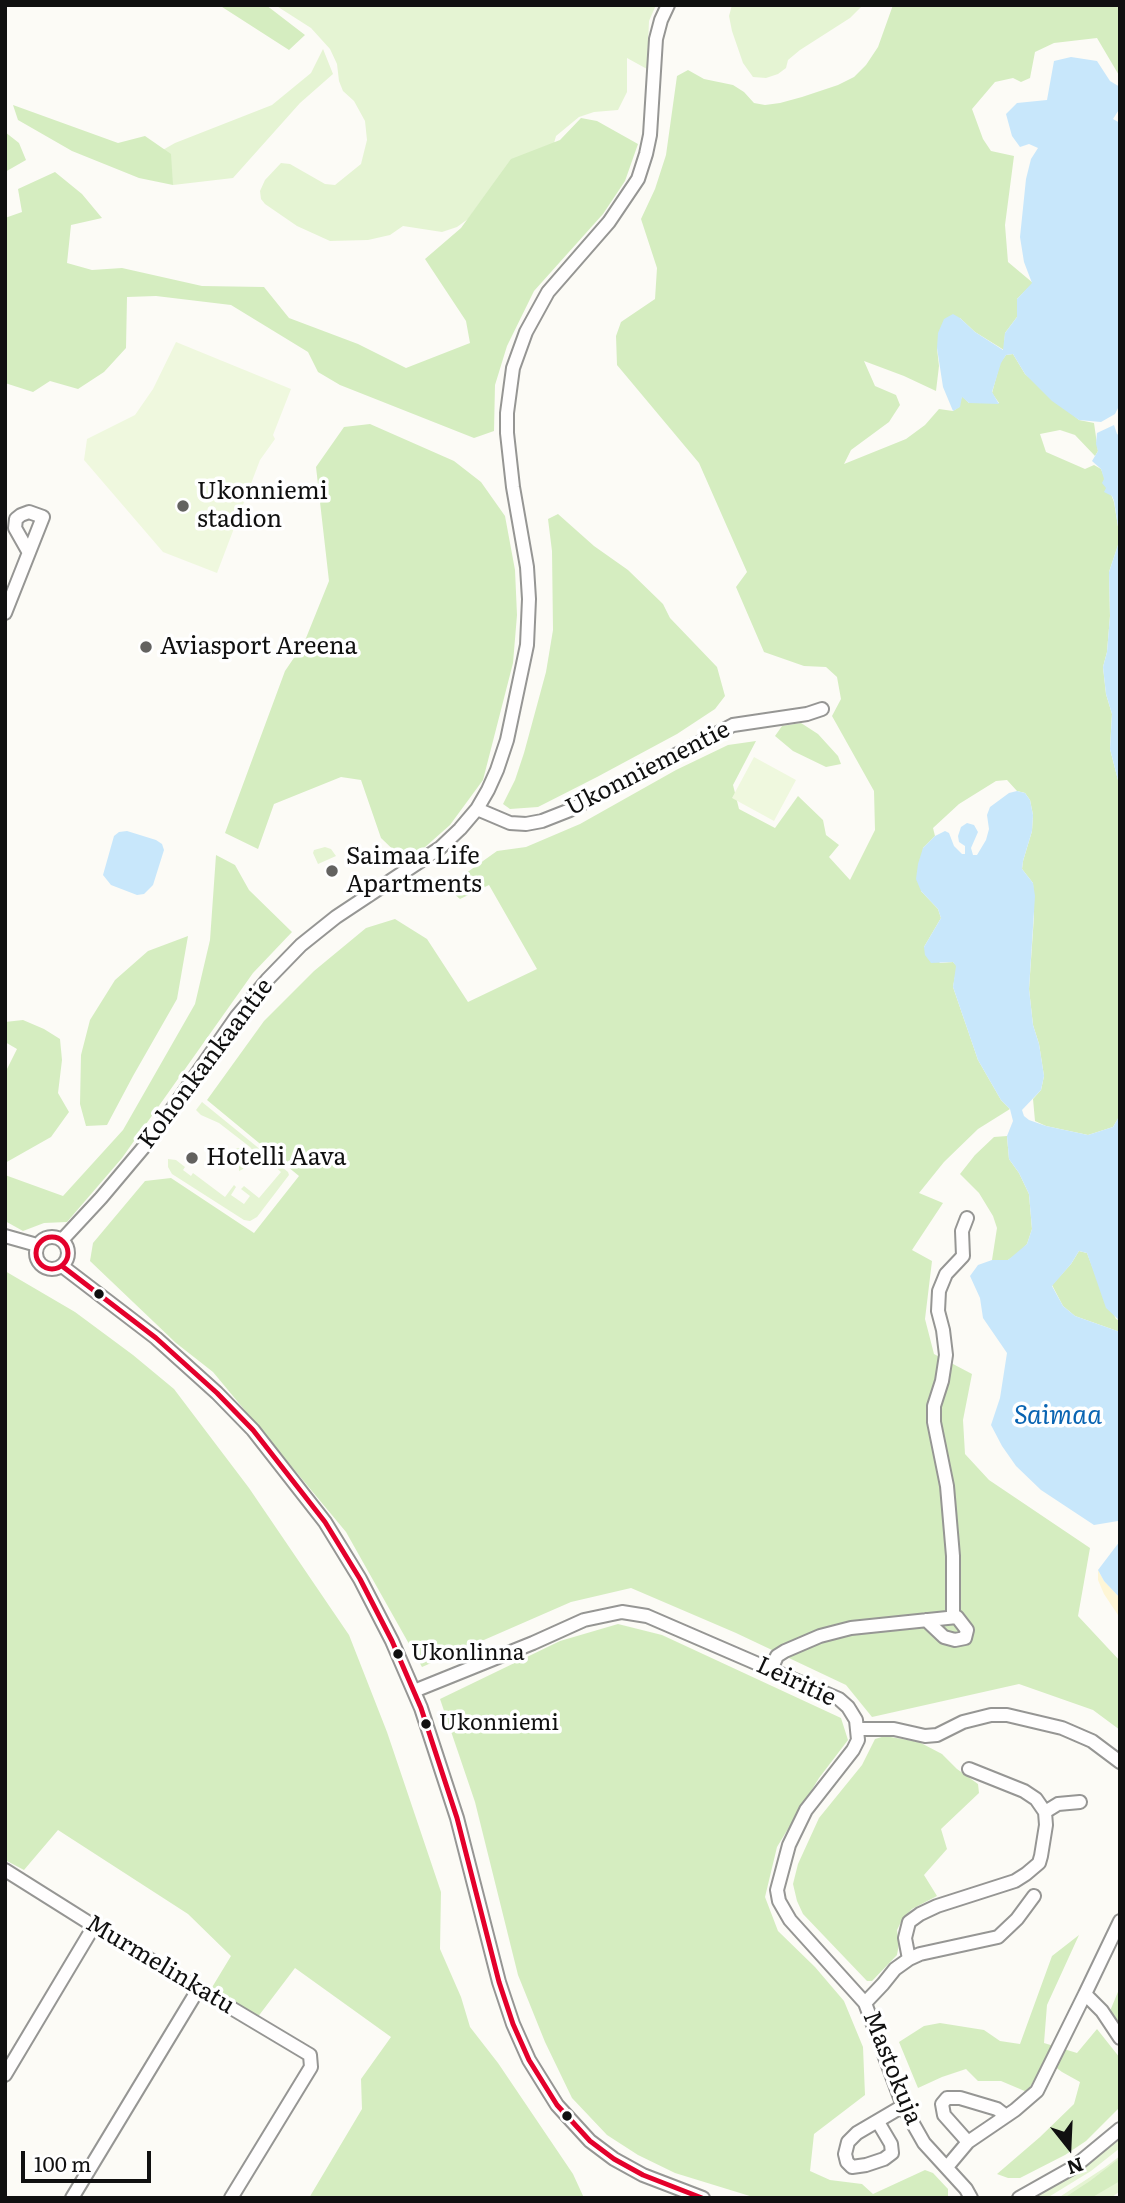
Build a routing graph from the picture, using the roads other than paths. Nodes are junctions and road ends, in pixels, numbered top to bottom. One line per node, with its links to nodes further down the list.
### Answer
1 (668, 5): 5 (street, Kohonkankaantie)
2 (28, 551): 3 (street)
3 (5, 613)
4 (822, 709): 5 (street, Ukonniementie)
5 (477, 809): 8 (street, Kohonkankaantie)
6 (967, 1218): 11 (street)
7 (5, 1236): 9 (street)
8 (62, 1240): 9 (street); 10 (street)
9 (37, 1245): 10 (street)
10 (62, 1266): 14 (street)
11 (955, 1617): 12 (street); 12 (street)
12 (926, 1620): 13 (street)
13 (771, 1670): 14 (street, Leiritie); 15 (street, Leiritie)
14 (414, 1691): 38 (street)
15 (858, 1728): 16 (street); 27 (street, Leiritie)
16 (1120, 1762)
17 (969, 1769): 19 (street)
18 (1080, 1802): 19 (street)
19 (1045, 1812): 24 (street)
20 (6, 1871): 23 (street, Murmelinkatu)
21 (1034, 1896): 24 (street, Mastokuja)
22 (1120, 1921): 26 (street)
23 (94, 1926): 25 (street, Murmelinkatu); 29 (street)
24 (909, 1959): 27 (street, Mastokuja)
25 (200, 1989): 36 (street); 37 (street, Murmelinkatu)
26 (1085, 1994): 28 (street); 31 (street)
27 (864, 2003): 30 (street, Mastokuja)
28 (1120, 2038)
29 (5, 2075)
30 (903, 2106): 32 (street); 35 (street, Mastokuja)
31 (1006, 2116): 34 (street); 34 (street)
32 (878, 2122)
33 (1120, 2129): 40 (street)
34 (968, 2142): 35 (street)
35 (947, 2167): 39 (street, Mastokuja)
36 (72, 2198)
37 (231, 2198)
38 (703, 2198)
39 (971, 2198)
40 (1019, 2198)

